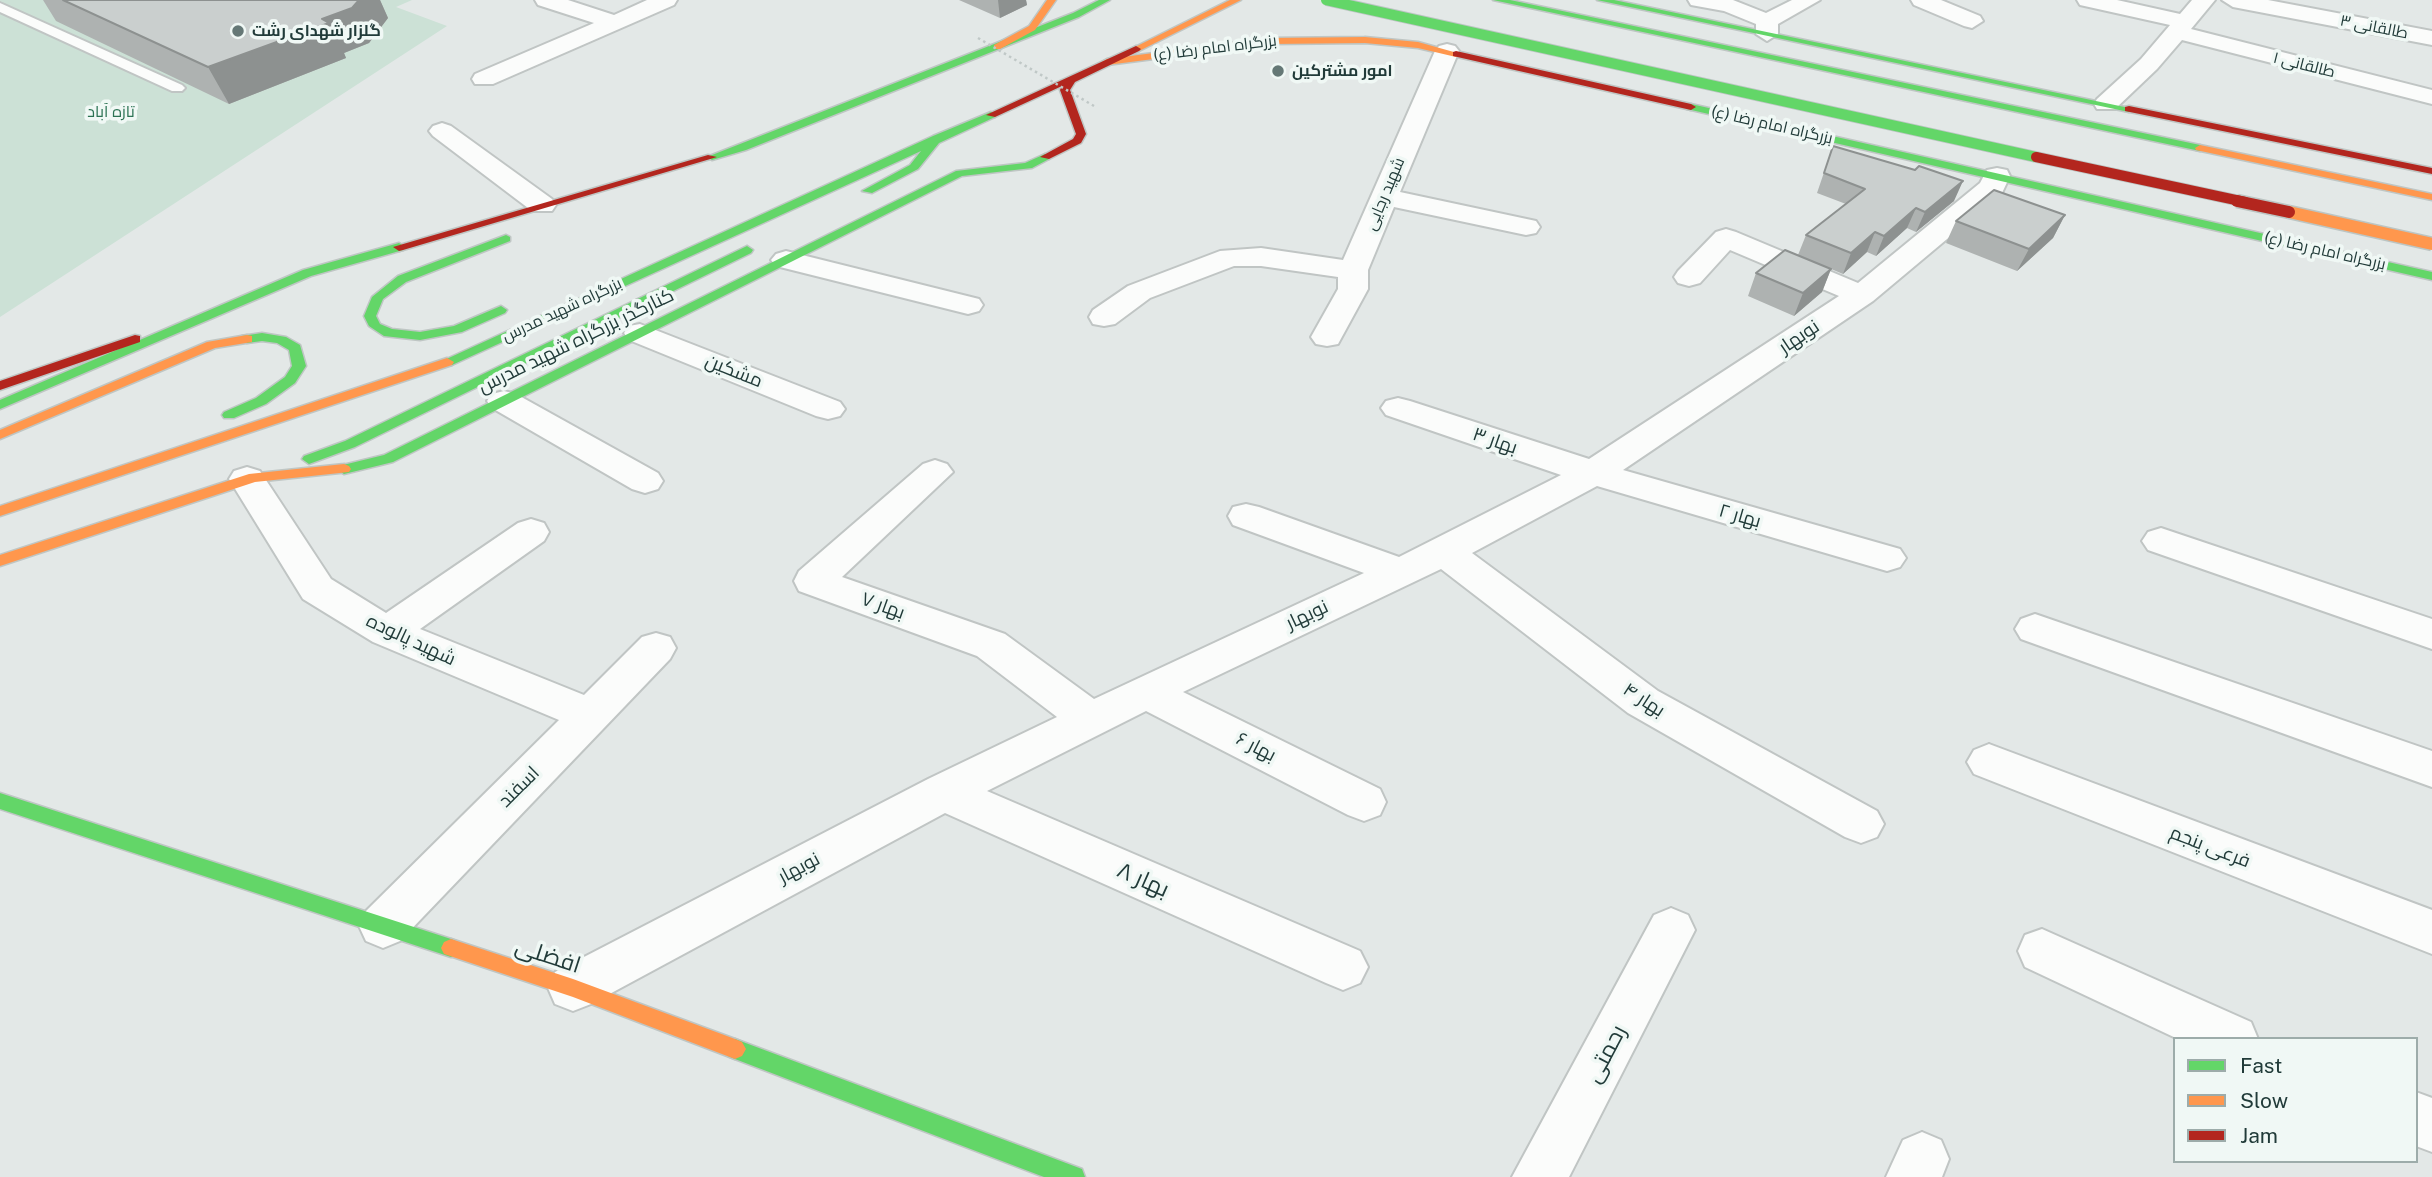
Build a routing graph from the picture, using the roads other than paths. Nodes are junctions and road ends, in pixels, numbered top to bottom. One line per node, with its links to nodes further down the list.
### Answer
1 (547, 0): 18 (street)
2 (666, 0): 18 (street)
3 (1052, 0): 22 (main road)
4 (1106, 0): 22 (main road)
5 (1237, 0): 24 (main road)
6 (1326, 0): 42 (main road, بزرگراه امام رضا (ع), bridge)
7 (1333, 0): 23 (main road)
8 (1497, 0): 38 (main road)
9 (1601, 0): 20 (main road)
10 (1699, 0): 20 (street)
11 (1809, 0): 20 (street)
12 (1922, 0): 17 (street)
13 (2088, 0): 19 (street, طالقانی ۱)
14 (2204, 0): 19 (street)
15 (2233, 0): 21 (street, طالقانی ۳)
16 (0, 7): 27 (lane)
17 (1972, 21)
18 (614, 22): 26 (street)
19 (2180, 27): 28 (street, طالقانی ۱); 29 (street)
20 (1767, 28): 29 (main road)
21 (2432, 38)
22 (984, 44): 39 (main road)
23 (1437, 49): 24 (main road, بزرگراه امام رضا (ع)); 34 (main road, بزرگراه امام رضا (ع)); 37 (street, شهید رجایی)
24 (1107, 62): 25 (main road, بزرگراه شهید مدرس)
25 (1084, 72): 31 (main road, بزرگراه شهید مدرس); 44 (main road, کنارگذر بزرگراه شهید مدرس)
26 (484, 79)
27 (177, 88)
28 (2432, 97)
29 (2106, 104): 32 (main road)
30 (442, 131): 39 (street)
31 (937, 138): 33 (main road, بزرگراه شهید مدرس); 36 (main road)
32 (2432, 171)
33 (863, 172): 35 (main road); 65 (main road, بزرگراه شهید مدرس)
34 (1997, 176): 46 (main road, بزرگراه امام رضا (ع)); 48 (street, نوبهار)
35 (796, 186)
36 (855, 197)
37 (1384, 197): 40 (street); 45 (street, شهید رجایی)
38 (2432, 197)
39 (550, 212): 50 (main road)
40 (1526, 227)
41 (518, 234): 49 (main road)
42 (2432, 244)
43 (757, 245): 63 (main road)
44 (786, 261): 51 (street); 53 (main road, کنارگذر بزرگراه شهید مدرس)
45 (1353, 271): 52 (street); 54 (street, شهید رجایی)
46 (2432, 276)
47 (1689, 277): 48 (street)
48 (1863, 295): 62 (street, نوبهار)
49 (519, 302)
50 (237, 304): 55 (main road); 57 (main road)
51 (968, 305)
52 (1104, 317)
53 (640, 333): 56 (main road, کنارگذر بزرگراه شهید مدرس); 59 (street, مشکین)
54 (1327, 337)
55 (0, 386)
56 (504, 401): 63 (main road, کنارگذر بزرگراه شهید مدرس); 64 (street)
57 (0, 405)
58 (1398, 408): 62 (street, بهار ۳)
59 (828, 409)
60 (0, 435): 65 (main road)
61 (935, 472): 79 (street, بهار ۷)
62 (1592, 473): 69 (street, نوبهار); 70 (street, بهار ۲)
63 (247, 479): 71 (main road, کنارگذر بزرگراه شهید مدرس); 74 (street, شهید پالوده)
64 (645, 481)
65 (0, 509)
66 (1247, 516): 72 (street)
67 (531, 532): 74 (street)
68 (2161, 541): 75 (street)
69 (1444, 552): 72 (street, نوبهار); 85 (street, بهار ۴)
70 (1887, 558)
71 (0, 561)
72 (1399, 572): 77 (street, نوبهار)
73 (2035, 629): 81 (street)
74 (387, 632): 78 (street, شهید پالوده)
75 (2432, 634)
76 (656, 648): 78 (street, اسفند)
77 (1147, 693): 79 (street, نوبهار); 84 (street, بهار ۶)
78 (590, 715): 86 (street, اسفند)
79 (1090, 719): 82 (street, نوبهار)
80 (1989, 762): 88 (street, فرعی پنجم)
81 (2432, 769)
82 (944, 792): 90 (street, بهار ۸); 91 (street, نوبهار)
83 (0, 801): 86 (main road, افضلی)
84 (1364, 802)
85 (1860, 824)
86 (383, 926): 91 (main road, افضلی)
87 (1671, 930): 94 (street, رحمتی)
88 (2432, 932)
89 (2042, 951): 92 (street)
90 (1343, 967)
91 (573, 988): 93 (main road, افضلی)
92 (2229, 1037)
93 (1074, 1177)
94 (1540, 1177)

